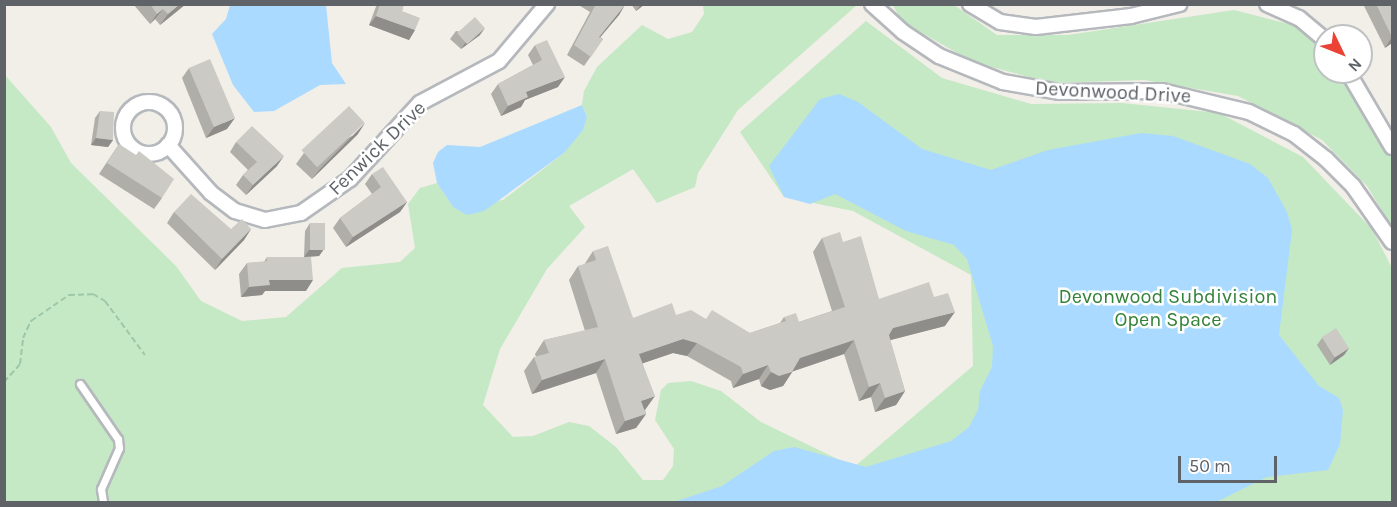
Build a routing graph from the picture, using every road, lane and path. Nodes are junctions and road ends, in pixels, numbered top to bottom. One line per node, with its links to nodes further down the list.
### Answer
1 (547, 4): 8 (street, Fenwick Drive)
2 (872, 4): 10 (street, Devonwood Drive)
3 (970, 4): 4 (street)
4 (1180, 4)
5 (1267, 4): 6 (street)
6 (1313, 30)
7 (1355, 84): 9 (street)
8 (168, 145)
9 (1392, 147)
10 (1392, 242)
11 (145, 355): 12 (path)
12 (4, 382)
13 (80, 384): 14 (lane)
14 (103, 502)

